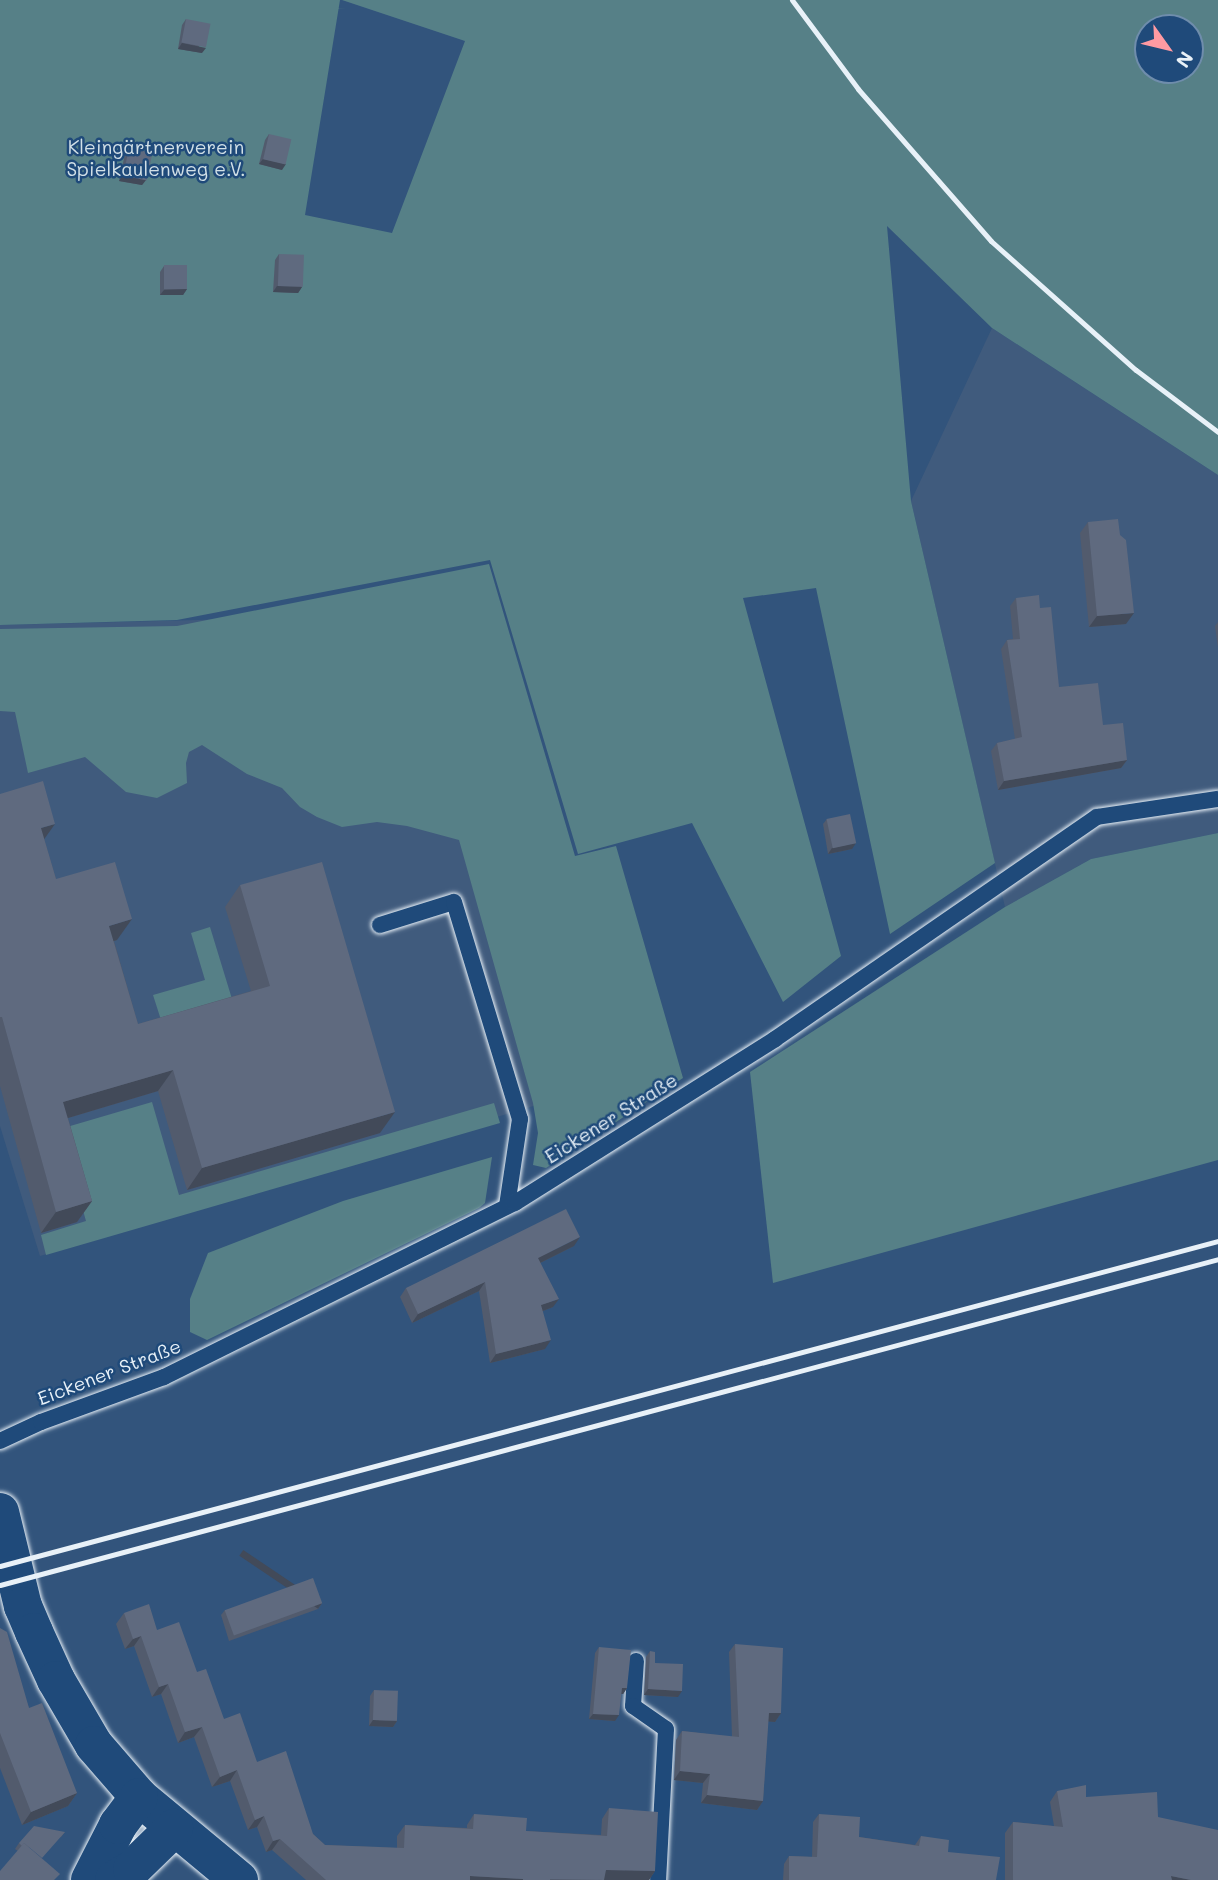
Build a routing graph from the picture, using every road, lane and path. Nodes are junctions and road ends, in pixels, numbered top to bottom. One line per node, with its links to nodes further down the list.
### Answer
1 (1218, 799): 3 (lane, Eickener Straße)
2 (380, 925): 3 (lane)
3 (507, 1206): 4 (lane, Eickener Straße)
4 (0, 1441)
5 (0, 1512): 7 (street)
6 (636, 1661): 12 (lane)
7 (139, 1797): 8 (street); 9 (street)
8 (174, 1828): 10 (street); 11 (street)
9 (90, 1880)
10 (114, 1880)
11 (239, 1880)
12 (658, 1880)

